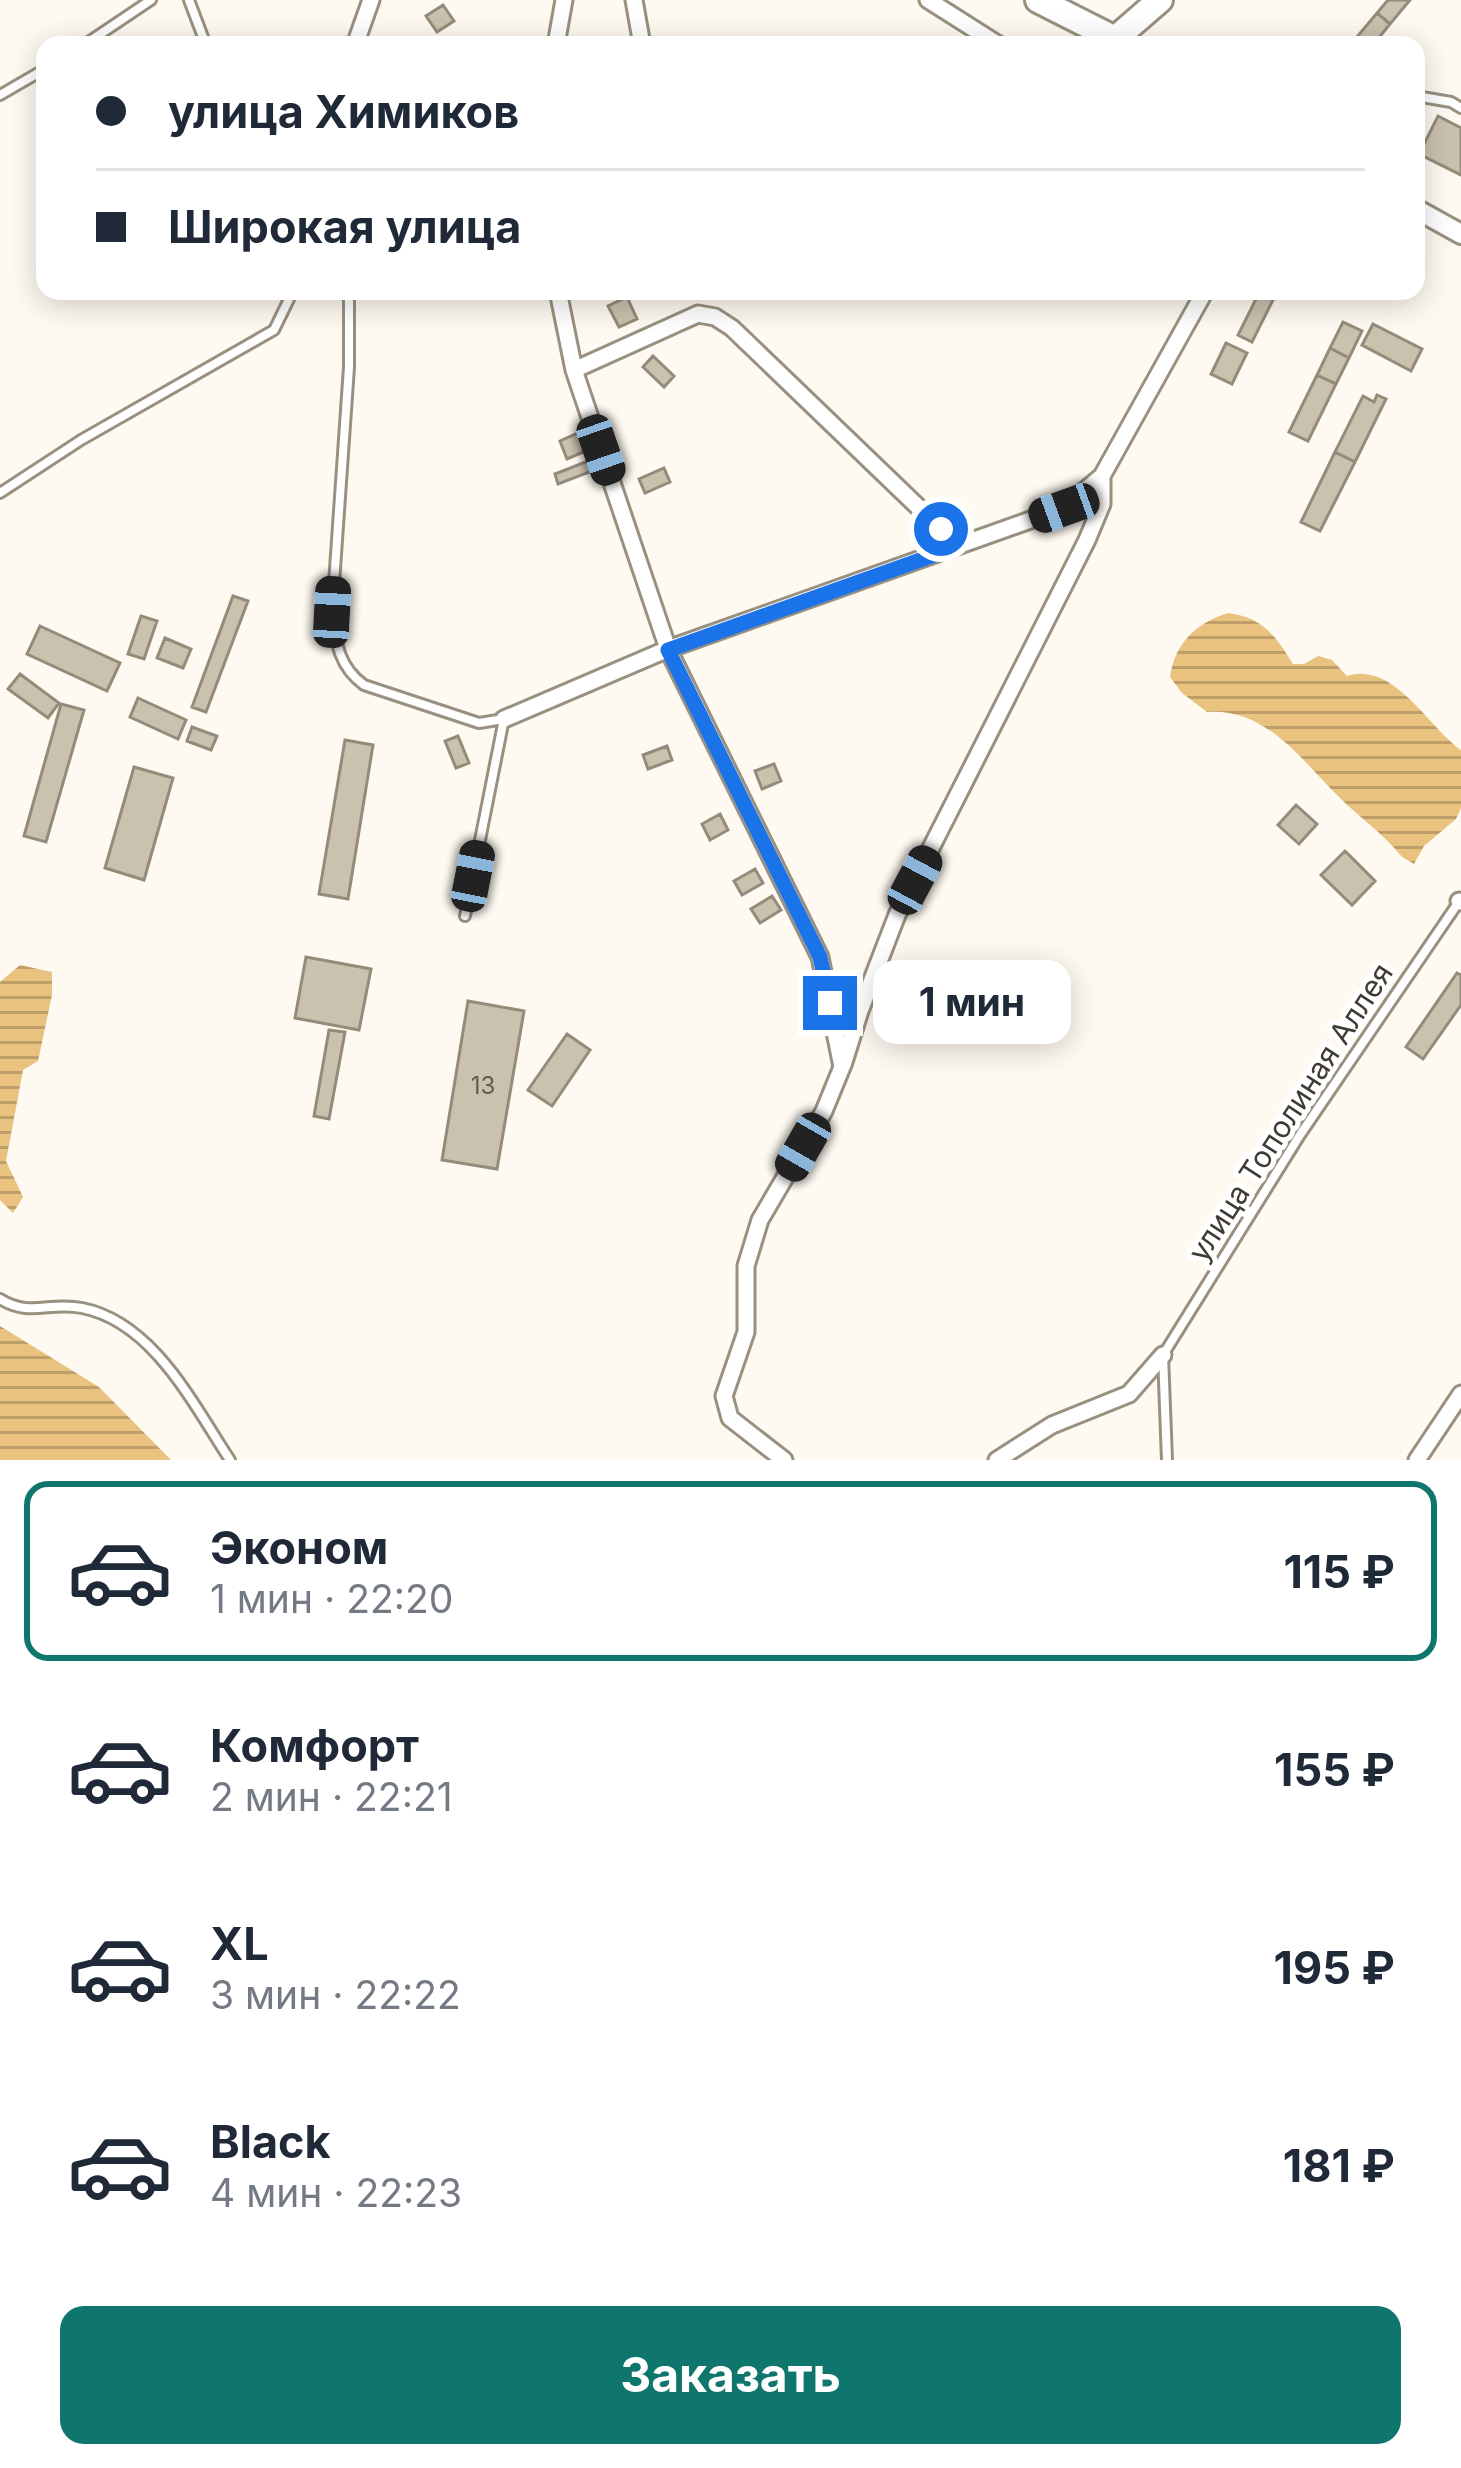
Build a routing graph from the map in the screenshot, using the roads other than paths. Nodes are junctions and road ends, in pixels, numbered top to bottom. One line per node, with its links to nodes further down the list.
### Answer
1 (151, 0): 9 (lane)
2 (189, 0): 10 (lane)
3 (371, 0): 11 (street)
4 (564, 0): 12 (street)
5 (634, 0): 13 (street)
6 (928, 0): 14 (street)
7 (1038, 0): 15 (main road)
8 (1160, 0): 16 (main road)
9 (97, 36)
10 (203, 36)
11 (358, 36)
12 (558, 36)
13 (640, 36)
14 (985, 36)
15 (1108, 36)
16 (1126, 36)
17 (36, 74): 18 (lane)
18 (0, 95)
19 (1425, 98): 20 (lane)
20 (1461, 108)
21 (1425, 214): 22 (street)
22 (1461, 234)
23 (288, 300): 29 (lane)
24 (349, 300): 32 (lane)
25 (560, 300): 27 (street)
26 (1198, 300): 28 (street)
27 (574, 370): 30 (street); 31 (street)
28 (1102, 476): 30 (street); 36 (street)
29 (0, 493)
30 (951, 549): 31 (street)
31 (668, 650): 32 (street); 35 (street)
32 (504, 718): 34 (lane)
33 (1460, 901): 39 (lane, улица Тополиная Аллея)
34 (465, 916)
35 (830, 1003): 36 (street); 37 (street)
36 (860, 1011): 37 (street)
37 (842, 1067): 42 (street)
38 (0, 1299): 41 (lane)
39 (1163, 1355): 43 (street); 44 (lane)
40 (1461, 1394): 45 (street)
41 (230, 1460)
42 (784, 1460)
43 (998, 1460)
44 (1167, 1460)
45 (1417, 1460)

